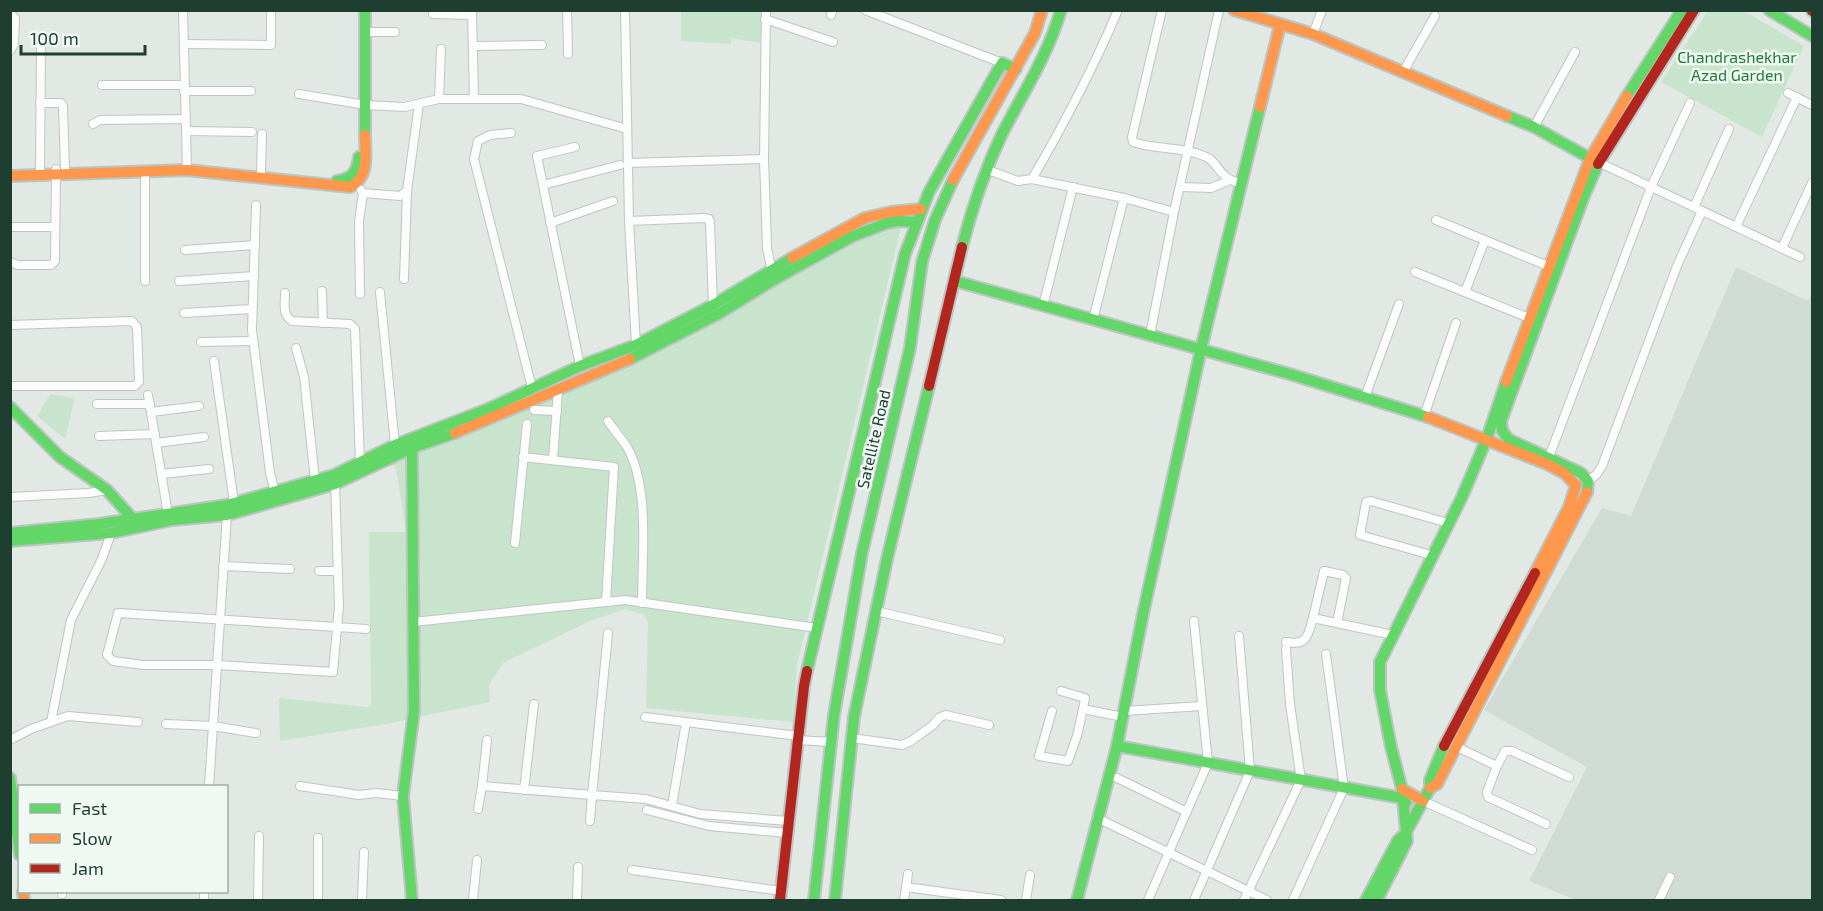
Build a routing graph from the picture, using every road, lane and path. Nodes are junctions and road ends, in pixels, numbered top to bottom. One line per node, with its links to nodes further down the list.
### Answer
1 (183, 10): 32 (street)
2 (271, 10): 32 (street)
3 (359, 10): 51 (street)
4 (365, 10): 26 (street)
5 (567, 10): 38 (street)
6 (625, 10): 58 (street)
7 (865, 10): 39 (street)
8 (1061, 10): 24 (street)
9 (1069, 10): 24 (street)
10 (1118, 10): 77 (street)
11 (1162, 10): 65 (street)
12 (1219, 10): 65 (street)
13 (1234, 10): 25 (street)
14 (1322, 10): 28 (street)
15 (1682, 10): 67 (street)
16 (1694, 10): 67 (street)
17 (1769, 10): 29 (street)
18 (1038, 12): 40 (street, Satellite Road)
19 (10, 13): 36 (street)
20 (472, 13): 21 (street); 34 (street)
21 (433, 14)
22 (765, 15): 30 (street); 66 (street)
23 (1435, 16): 41 (street)
24 (1058, 22): 71 (street)
25 (1280, 25): 28 (street); 79 (street)
26 (365, 32): 27 (street); 51 (street)
27 (395, 32)
28 (1313, 34): 41 (street)
29 (1812, 36)
30 (833, 42)
31 (41, 44): 50 (street)
32 (184, 44): 43 (street)
33 (542, 45): 34 (street)
34 (473, 46): 49 (street)
35 (441, 49): 48 (street)
36 (10, 51)
37 (1575, 52): 57 (street)
38 (568, 54)
39 (1002, 63): 40 (street); 90 (street)
40 (1016, 69): 107 (street, Satellite Road)
41 (1403, 72): 57 (street)
42 (102, 85): 43 (street)
43 (184, 88): 44 (street); 55 (street)
44 (252, 91)
45 (1788, 93): 47 (street)
46 (299, 94): 51 (street)
47 (1797, 97): 54 (street); 99 (street)
48 (439, 99): 49 (street); 52 (street)
49 (474, 99): 58 (street)
50 (40, 103): 70 (street); 73 (street)
51 (363, 104): 52 (street); 75 (street); 85 (street)
52 (419, 104): 86 (street)
53 (1690, 104): 84 (street)
54 (1812, 105)
55 (185, 120): 56 (street); 60 (street)
56 (93, 124)
57 (1534, 127): 67 (street)
58 (627, 129): 68 (street)
59 (1729, 129): 91 (street)
60 (186, 131): 61 (street); 69 (street)
61 (252, 132)
62 (262, 134): 75 (street)
63 (511, 134): 140 (street)
64 (575, 147): 81 (street)
65 (1188, 151): 78 (street); 83 (street)
66 (764, 159): 68 (street); 110 (street)
67 (1594, 160): 84 (street); 108 (street); 152 (street)
68 (624, 164): 81 (street); 94 (street)
69 (187, 168): 73 (street); 74 (street); 75 (street); 85 (street)
70 (40, 170): 72 (street); 73 (street)
71 (988, 170): 77 (street); 115 (street)
72 (10, 171)
73 (59, 171): 74 (street); 76 (street); 98 (street)
74 (145, 172): 113 (street)
75 (261, 173)
76 (10, 176)
77 (1032, 179): 82 (street)
78 (1228, 181): 79 (street); 83 (street)
79 (1240, 183): 136 (street)
80 (1812, 183): 102 (street)
81 (543, 184): 96 (street)
82 (1073, 187): 87 (street); 123 (street)
83 (1180, 187): 92 (street)
84 (1652, 187): 91 (street); 161 (street)
85 (359, 189): 86 (street); 120 (street)
86 (407, 191): 112 (street)
87 (1124, 198): 92 (street); 127 (street)
88 (613, 201): 96 (street)
89 (256, 205): 101 (street)
90 (921, 209): 95 (street); 110 (street)
91 (1698, 209): 99 (street); 168 (street)
92 (1174, 212): 131 (street)
93 (1436, 220): 100 (street)
94 (629, 221): 122 (street); 134 (street)
95 (916, 222): 105 (street); 110 (street)
96 (550, 224): 138 (street)
97 (10, 227): 98 (street)
98 (55, 227): 106 (street)
99 (1736, 227): 102 (street)
100 (1485, 240): 108 (street); 118 (street)
101 (255, 245): 103 (street); 111 (street)
102 (1782, 248): 104 (street)
103 (185, 250)
104 (1800, 257)
105 (903, 258): 107 (street); 196 (street)
106 (10, 262)
107 (922, 263): 223 (street, Satellite Road)
108 (1548, 266): 126 (street)
109 (1415, 272): 118 (street)
110 (773, 274): 122 (street); 141 (street)
111 (254, 276): 114 (street); 124 (street)
112 (404, 279)
113 (145, 281)
114 (179, 281)
115 (955, 281): 123 (street); 189 (street)
116 (322, 291): 128 (street)
117 (380, 292): 159 (street)
118 (1465, 292): 126 (street)
119 (285, 293): 128 (street)
120 (360, 294)
121 (1399, 304): 142 (street)
122 (713, 305): 134 (street)
123 (1043, 306): 127 (street)
124 (252, 309): 125 (street); 132 (street)
125 (184, 312)
126 (1529, 318): 156 (street)
127 (1093, 320): 131 (street)
128 (323, 322): 163 (street)
129 (1456, 322): 149 (street)
130 (10, 325): 139 (street)
131 (1150, 335): 136 (street)
132 (253, 341): 133 (street); 171 (street)
133 (201, 342)
134 (636, 345): 138 (street)
135 (296, 348): 167 (street)
136 (1202, 349): 142 (street); 210 (street)
137 (214, 361): 173 (street)
138 (580, 366): 140 (street)
139 (10, 386)
140 (532, 388): 158 (street)
141 (558, 390): 148 (street); 158 (street)
142 (1365, 397): 149 (street)
143 (96, 404): 144 (street)
144 (150, 404): 145 (street); 153 (street)
145 (199, 406)
146 (10, 407): 170 (street)
147 (534, 410): 148 (street)
148 (557, 411): 162 (street)
149 (1424, 416): 156 (street)
150 (608, 421): 188 (street)
151 (527, 424): 160 (street)
152 (1502, 430): 156 (street); 161 (street)
153 (155, 434): 154 (street); 157 (street)
154 (99, 436)
155 (204, 436): 157 (street)
156 (1487, 438): 169 (street); 177 (street)
157 (156, 443): 165 (street)
158 (412, 443): 159 (street); 166 (street); 193 (street)
159 (394, 445): 163 (street)
160 (523, 457): 162 (street); 181 (street)
161 (1549, 458): 168 (street)
162 (553, 460): 187 (street)
163 (360, 463): 166 (street)
164 (209, 469): 165 (street)
165 (162, 474): 174 (street)
166 (334, 479): 167 (street); 175 (street); 186 (street)
167 (315, 480): 171 (street)
168 (1588, 481): 169 (street); 197 (street)
169 (1576, 485): 197 (street)
170 (107, 490): 172 (street); 176 (street)
171 (275, 492): 173 (street)
172 (10, 497)
173 (234, 503): 174 (street)
174 (168, 514): 176 (street)
175 (226, 515): 179 (street); 183 (street)
176 (132, 519): 178 (street)
177 (1448, 523): 182 (street); 182 (street)
178 (10, 533)
179 (111, 533): 180 (street); 212 (street)
180 (10, 541)
181 (515, 543)
182 (1431, 555): 200 (street)
183 (224, 566): 184 (street); 191 (street)
184 (291, 569)
185 (319, 571): 186 (street)
186 (338, 572): 195 (street)
187 (606, 602): 188 (street); 193 (street)
188 (642, 603): 196 (street)
189 (876, 611): 202 (street); 220 (street)
190 (1313, 618): 194 (street); 194 (street); 232 (street)
191 (220, 620): 195 (street); 204 (street); 204 (street)
192 (1194, 621): 207 (street)
193 (413, 622): 240 (street)
194 (1337, 623): 200 (street)
195 (338, 627): 198 (street); 204 (street)
196 (817, 628): 219 (street)
197 (1510, 628): 224 (street)
198 (366, 629)
199 (608, 633): 239 (street)
200 (1393, 635): 238 (street)
201 (1239, 636): 228 (street)
202 (1000, 640)
203 (1326, 654): 236 (street)
204 (217, 665): 217 (street)
205 (1061, 691): 208 (street)
206 (534, 704): 237 (street)
207 (1202, 706): 210 (street); 226 (street)
208 (1083, 709): 209 (street); 210 (street)
209 (1052, 711)
210 (1123, 714): 225 (street)
211 (645, 717): 214 (street)
212 (51, 722): 213 (street); 222 (street)
213 (138, 722)
214 (686, 722): 219 (street); 241 (street)
215 (166, 724): 217 (street)
216 (989, 725): 220 (street)
217 (213, 726): 218 (street); 233 (street)
218 (256, 733)
219 (798, 738): 223 (street); 250 (street)
220 (852, 738): 277 (street)
221 (487, 740): 235 (street)
222 (10, 741)
223 (831, 742): 276 (street, Satellite Road)
224 (1451, 744): 227 (street); 242 (street)
225 (1116, 746): 226 (street); 248 (street)
226 (1208, 763): 228 (street); 246 (street)
227 (1497, 766): 229 (street); 252 (street)
228 (1251, 771): 232 (street); 263 (street)
229 (1569, 777)
230 (10, 778): 243 (street)
231 (1117, 778): 246 (street)
232 (1301, 780): 236 (street); 268 (street)
233 (209, 785)
234 (300, 786): 240 (street)
235 (482, 786): 237 (street); 244 (street)
236 (1344, 788): 238 (street); 286 (street)
237 (524, 790): 239 (street)
238 (1402, 794): 242 (street); 247 (street); 254 (street)
239 (592, 795): 249 (street); 250 (street)
240 (403, 796): 273 (street)
241 (673, 800)
242 (1423, 801): 247 (street); 257 (street)
243 (17, 805): 251 (street)
244 (478, 809)
245 (647, 810): 253 (street)
246 (1187, 812): 259 (street)
247 (1415, 816): 254 (street)
248 (1097, 819): 259 (street); 281 (street)
249 (590, 821)
250 (788, 821): 253 (street)
251 (18, 822)
252 (1546, 824)
253 (787, 834): 269 (street)
254 (1406, 834): 287 (street); 288 (street)
255 (259, 836): 270 (street)
256 (318, 838): 271 (street)
257 (1532, 850)
258 (364, 852): 272 (street)
259 (1170, 854): 263 (street); 282 (street)
260 (477, 860): 274 (street)
261 (578, 867): 275 (street)
262 (632, 870): 269 (street)
263 (1207, 871): 268 (street); 283 (street)
264 (908, 874): 267 (street)
265 (1030, 875): 280 (street)
266 (1670, 877): 289 (street)
267 (906, 887): 278 (street); 279 (street)
268 (1248, 891): 284 (street); 285 (street)
269 (780, 896)
270 (258, 900)
271 (318, 900)
272 (362, 900)
273 (412, 900)
274 (473, 900)
275 (577, 900)
276 (814, 900)
277 (835, 900)
278 (904, 900)
279 (1001, 900)
280 (1026, 900)
281 (1077, 900)
282 (1148, 900)
283 (1194, 900)
284 (1244, 900)
285 (1268, 900)
286 (1293, 900)
287 (1366, 900)
288 (1377, 900)
289 (1659, 900)

